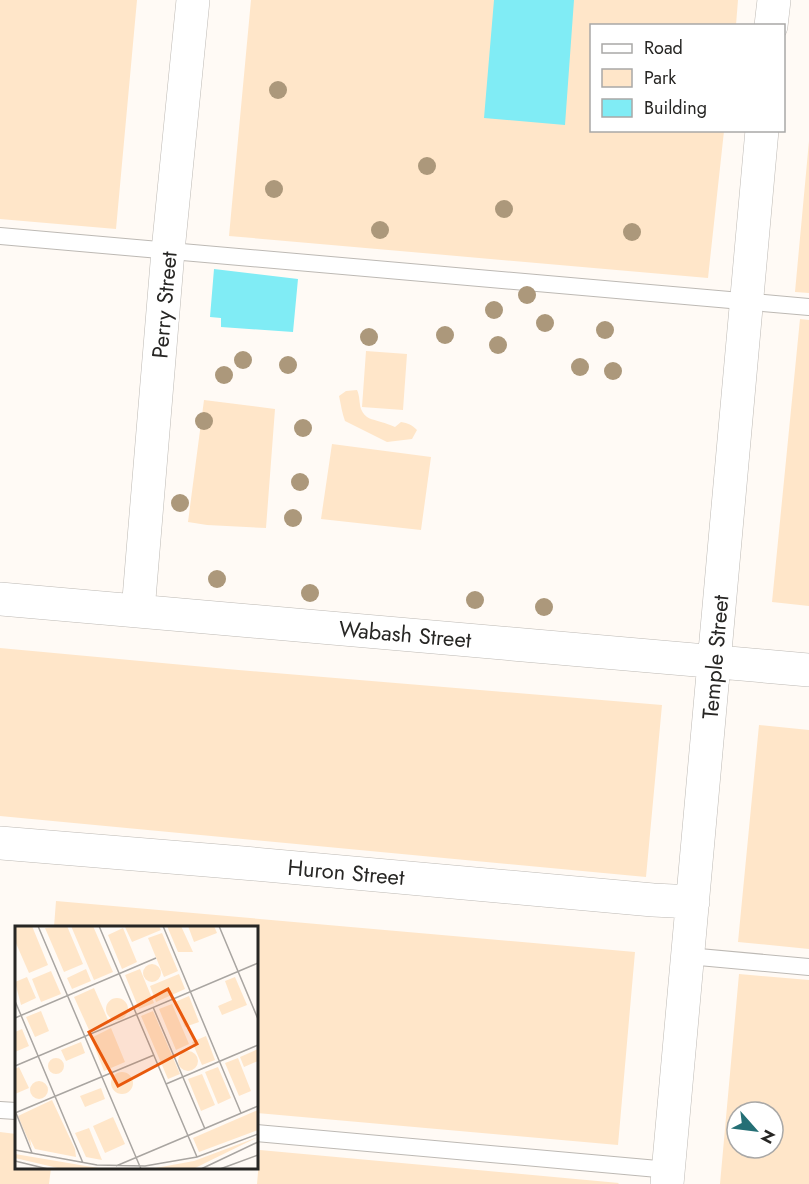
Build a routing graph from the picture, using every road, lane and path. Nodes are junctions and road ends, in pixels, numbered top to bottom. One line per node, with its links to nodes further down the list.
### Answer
1 (193, 0): 6 (street, Perry Street)
2 (774, 0): 3 (street)
3 (771, 24)
4 (762, 132): 7 (street, Temple Street)
5 (0, 236): 6 (lane)
6 (168, 251): 7 (lane); 10 (street, Perry Street)
7 (747, 302): 8 (lane); 11 (street, Temple Street)
8 (809, 307)
9 (0, 599): 10 (street, Wabash Street)
10 (138, 611): 11 (street, Wabash Street)
11 (714, 661): 12 (street, Wabash Street); 14 (street, Temple Street)
12 (809, 669)
13 (0, 843): 14 (street, Huron Street)
14 (693, 902): 15 (street, Temple Street)
15 (688, 956): 16 (lane); 20 (street, Temple Street)
16 (809, 967)
17 (0, 1110): 18 (lane)
18 (15, 1111)
19 (258, 1133): 20 (lane)
20 (668, 1177)

